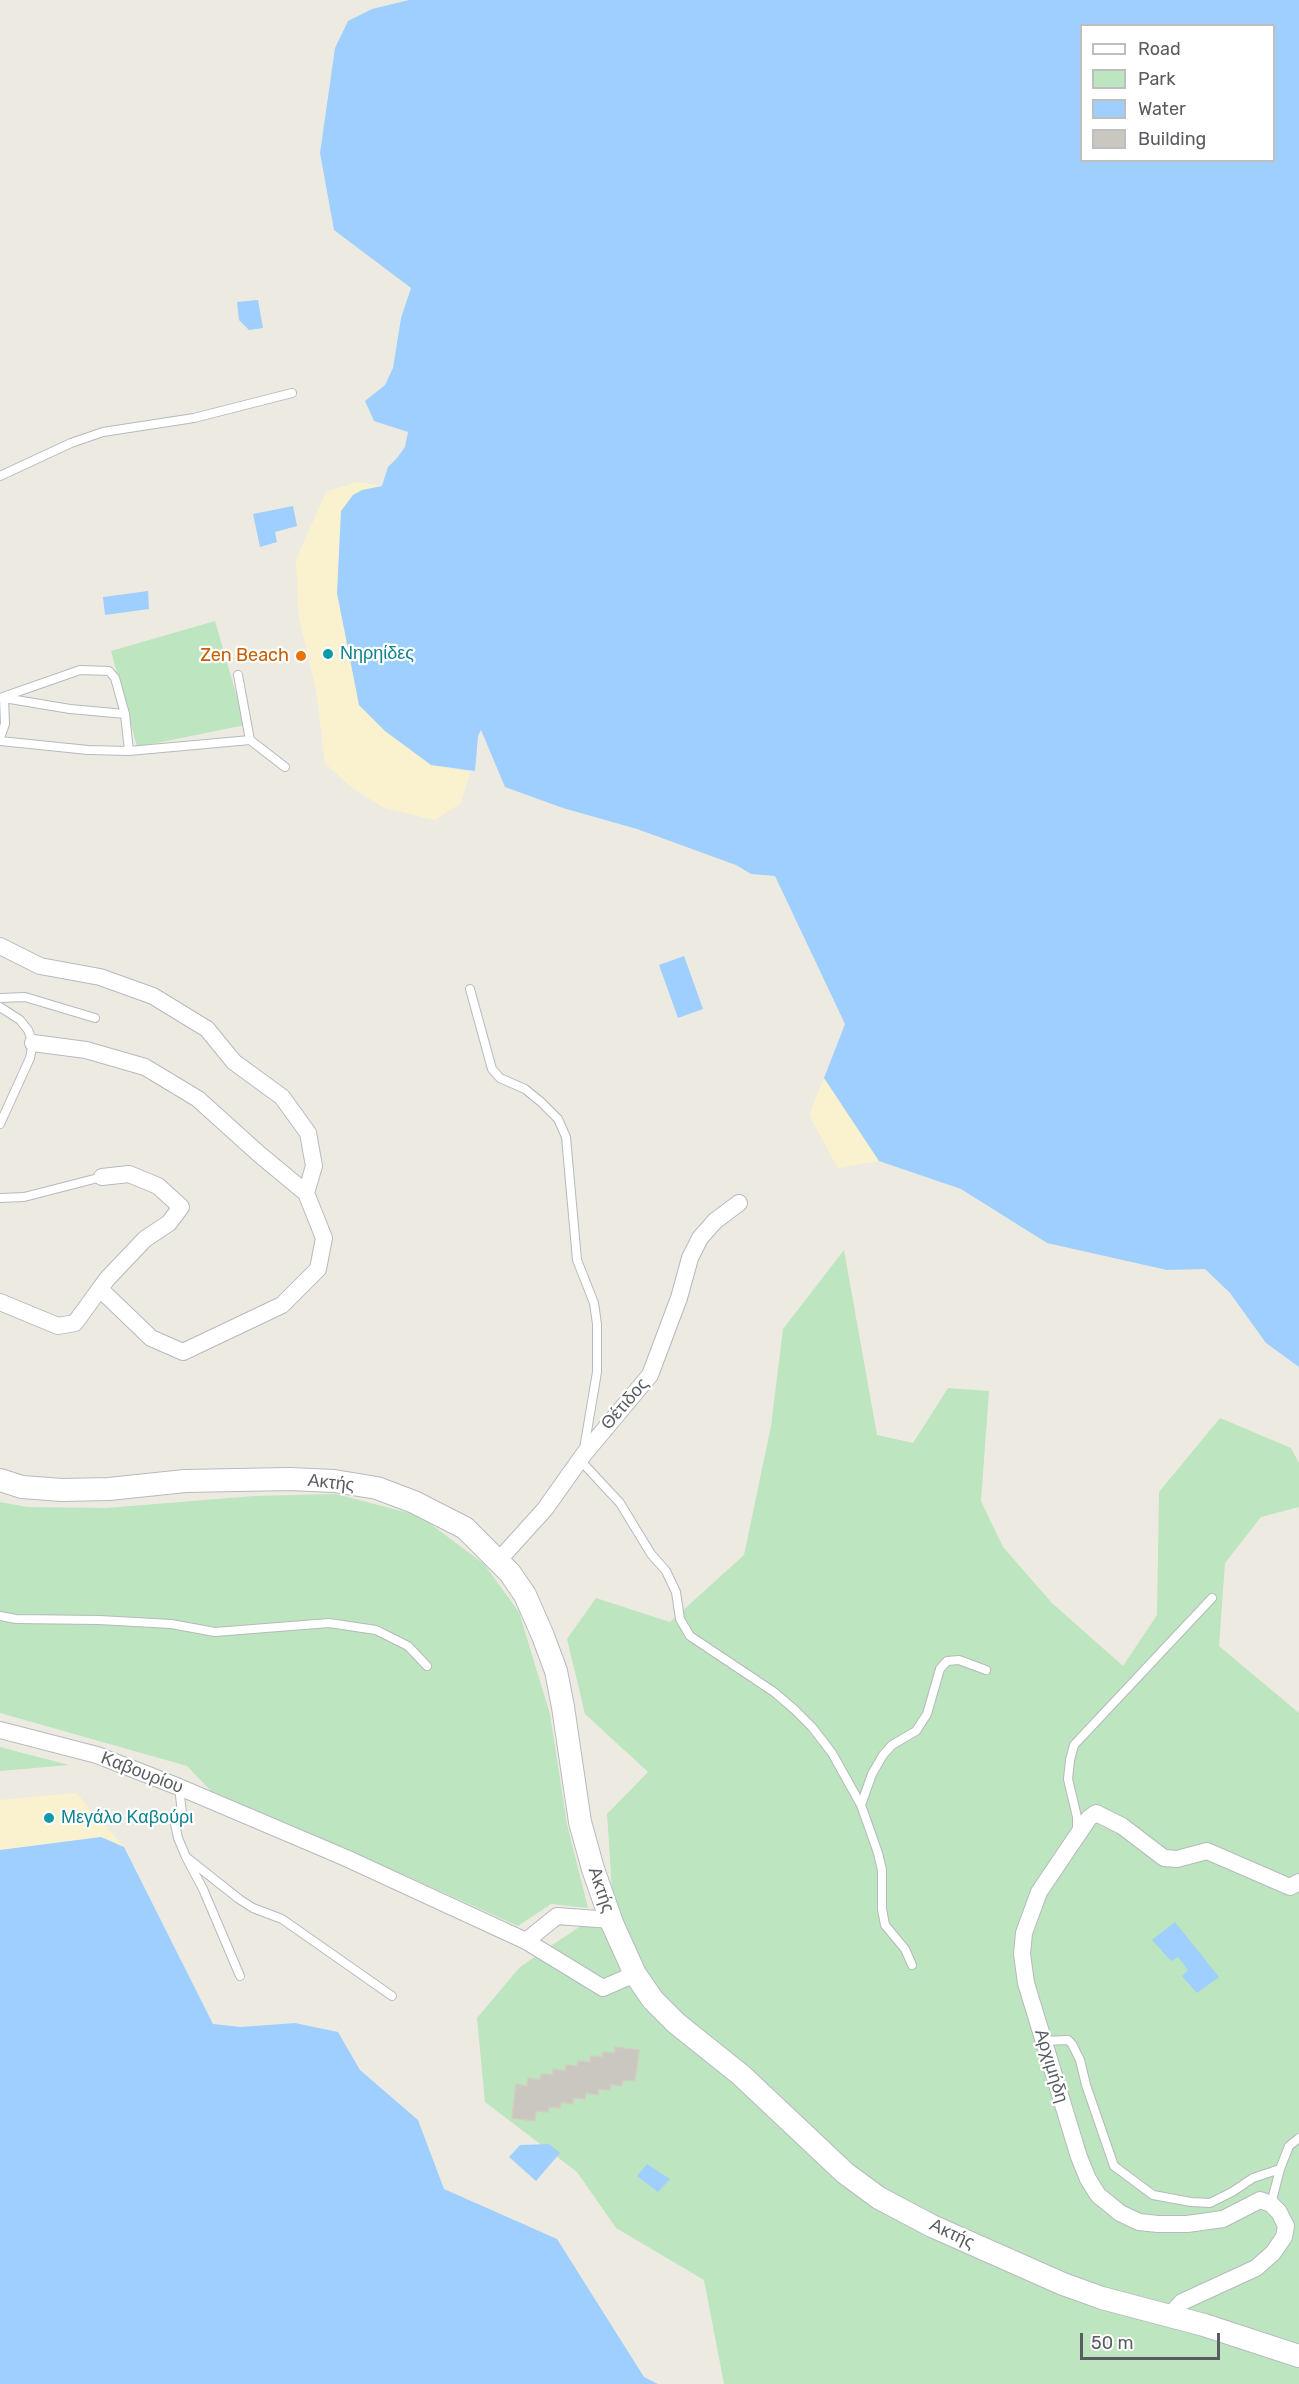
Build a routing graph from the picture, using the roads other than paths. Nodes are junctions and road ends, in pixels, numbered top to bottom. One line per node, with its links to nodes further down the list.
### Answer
1 (292, 393): 2 (lane)
2 (0, 476)
3 (238, 675): 7 (lane)
4 (2, 698): 5 (lane); 5 (lane); 6 (lane)
5 (125, 714): 8 (lane)
6 (0, 739): 8 (lane)
7 (250, 740): 8 (lane); 9 (lane)
8 (129, 751)
9 (285, 767)
10 (0, 946): 18 (street)
11 (470, 989): 23 (lane)
12 (0, 998): 14 (lane)
13 (0, 1007): 15 (lane)
14 (95, 1018)
15 (33, 1043): 16 (lane); 18 (street)
16 (0, 1124)
17 (102, 1177): 19 (lane); 21 (street)
18 (306, 1193): 21 (street)
19 (0, 1198)
20 (739, 1203): 23 (street, Θέτιδος)
21 (100, 1289): 22 (street)
22 (0, 1302)
23 (581, 1456): 25 (street, Θέτιδος); 32 (lane)
24 (0, 1480): 25 (street, Ακτής)
25 (498, 1561): 36 (street, Ακτής)
26 (1212, 1598): 33 (lane)
27 (0, 1616): 28 (lane)
28 (427, 1665)
29 (986, 1670): 32 (lane)
30 (0, 1730): 31 (street, Καβουρίου)
31 (179, 1787): 34 (lane); 37 (street, Καβουρίου)
32 (861, 1805): 38 (lane)
33 (1078, 1836): 35 (street, Αρχιμήδη); 42 (street, Αρχιμήδη)
34 (186, 1857): 40 (lane); 41 (lane)
35 (1299, 1882)
36 (611, 1920): 37 (street); 39 (street, Ακτής)
37 (526, 1941): 39 (street, Καβουρίου)
38 (912, 1965)
39 (635, 1974): 46 (street, Ακτής)
40 (240, 1976)
41 (392, 1996)
42 (1043, 2041): 44 (lane); 45 (street, Αρχιμήδη)
43 (1299, 2138): 44 (lane)
44 (1280, 2169): 45 (lane)
45 (1271, 2204): 46 (street)
46 (1169, 2316): 47 (street, Ακτής)
47 (1299, 2356)

